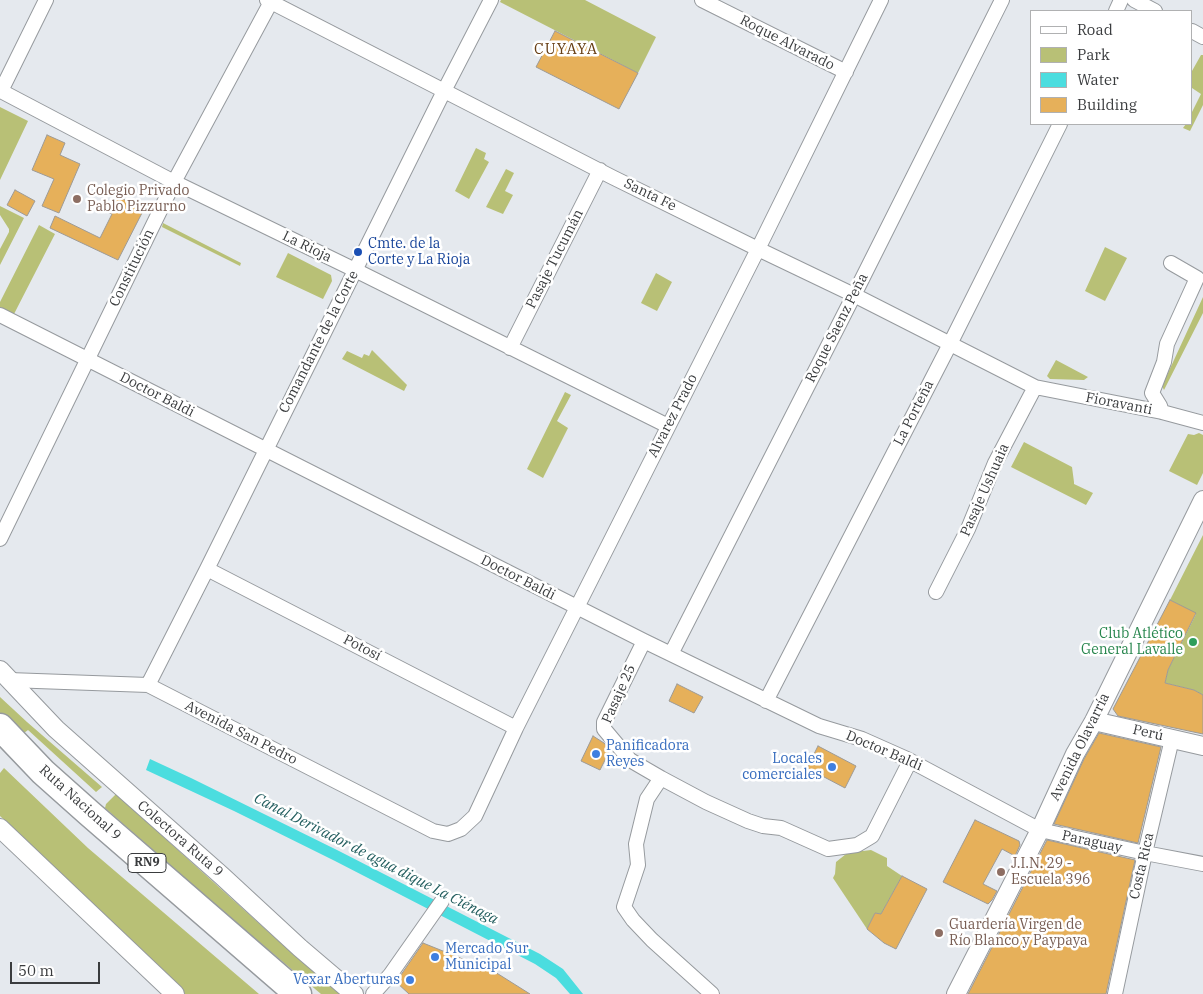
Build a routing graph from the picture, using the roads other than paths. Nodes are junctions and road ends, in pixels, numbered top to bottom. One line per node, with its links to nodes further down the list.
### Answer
1 (46, 0): 10 (street)
2 (491, 0): 11 (street, Comandante de la Corte)
3 (702, 0): 9 (street, Roque Alvarado)
4 (881, 0): 9 (street, Alvarez Prado)
5 (1002, 0): 18 (street, Roque Saenz Peña)
6 (1134, 0): 8 (street)
7 (270, 1): 11 (street, Santa Fe); 14 (street, Constitución)
8 (1153, 10)
9 (846, 72): 15 (street, Alvarez Prado)
10 (1, 90): 14 (street, La Rioja)
11 (444, 91): 13 (street, Santa Fe); 17 (street, Comandante de la Corte)
12 (1060, 125): 20 (street, La Porteña)
13 (600, 170): 15 (street, Santa Fe); 21 (street, Pasaje Tucumán)
14 (174, 182): 17 (street, La Rioja); 22 (street, Constitución)
15 (758, 249): 18 (street, Santa Fe); 26 (street, Alvarez Prado)
16 (1171, 263): 24 (street)
17 (356, 270): 21 (street, La Rioja); 27 (street, Comandante de la Corte)
18 (854, 295): 20 (street, Santa Fe); 34 (street, Roque Saenz Peña)
19 (0, 315): 22 (street, Doctor Baldi)
20 (950, 344): 23 (street, Santa Fe); 37 (street, La Porteña)
21 (510, 348): 26 (street, La Rioja)
22 (87, 360): 27 (street, Doctor Baldi); 29 (street, Constitución)
23 (1035, 388): 24 (street, Fioravanti); 31 (street, Pasaje Ushuaia)
24 (1162, 412): 25 (street, Fioravanti)
25 (1203, 423)
26 (668, 426): 32 (street, Alvarez Prado)
27 (265, 450): 30 (street, Comandante de la Corte); 32 (street, Doctor Baldi)
28 (1203, 500): 38 (street, Avenida Olavarría)
29 (0, 539)
30 (207, 569): 36 (street, Comandante de la Corte); 40 (street, Potosí)
31 (936, 592)
32 (577, 608): 33 (street, Doctor Baldi); 40 (street, Alvarez Prado)
33 (644, 641): 34 (street, Doctor Baldi); 45 (street, Pasaje 25)
34 (671, 654): 37 (street, Doctor Baldi)
35 (4, 675): 36 (street, Avenida San Pedro); 55 (street, Colectora Ruta 9)
36 (148, 685): 47 (street, Avenida San Pedro)
37 (766, 701): 44 (street, Doctor Baldi)
38 (1094, 720): 41 (street, Perú); 48 (street, Avenida Olavarría)
39 (0, 727): 54 (highway, Ruta Nacional 9 / RN9)
40 (516, 728): 47 (street, Alvarez Prado)
41 (1172, 739): 42 (street, Perú); 49 (street, Costa Rica)
42 (1203, 746)
43 (0, 754): 53 (highway, Ruta Nacional 9 / RN9)
44 (910, 761): 45 (street); 48 (street, Doctor Baldi)
45 (661, 778): 57 (street)
46 (0, 828): 52 (street)
47 (461, 830)
48 (1040, 830): 49 (street, Paraguay); 58 (street, Avenida Olavarría)
49 (1145, 853): 50 (street, Paraguay); 59 (street, Costa Rica)
50 (1203, 864)
51 (441, 901): 56 (street)
52 (175, 994)
53 (271, 994)
54 (298, 994)
55 (354, 994)
56 (374, 994)
57 (712, 994)
58 (956, 994)
59 (1115, 994)

